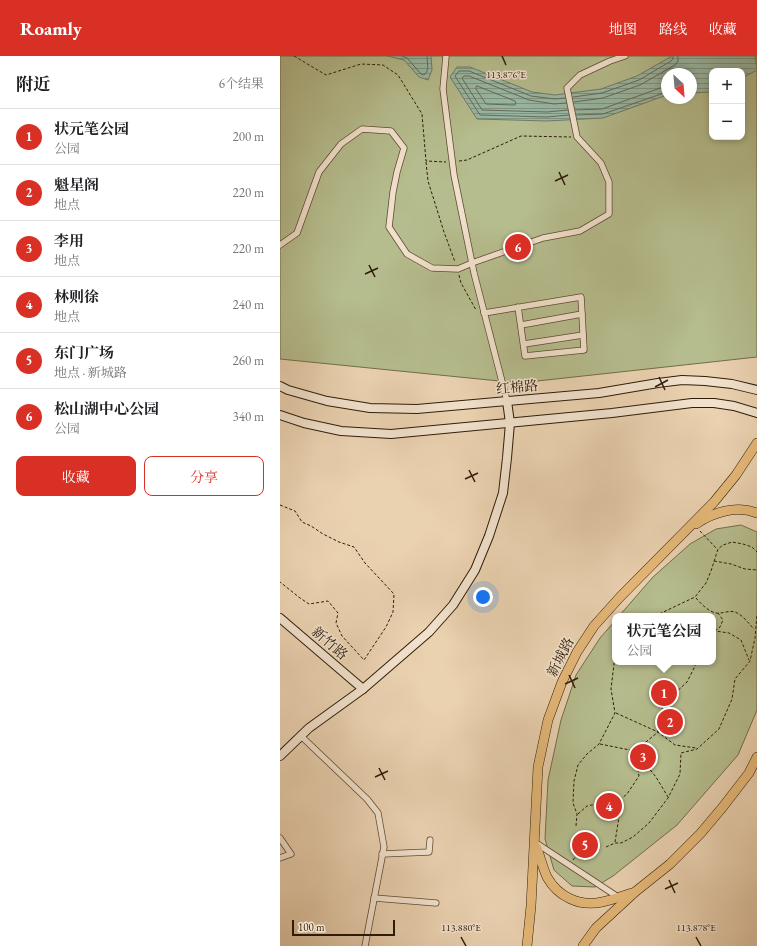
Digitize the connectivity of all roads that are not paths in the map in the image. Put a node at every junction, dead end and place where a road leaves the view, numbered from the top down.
1 (446, 56) edge
2 (625, 56) edge
3 (280, 245) edge
4 (472, 263) junction
5 (518, 307) junction
6 (482, 313) junction
7 (582, 314) junction
8 (521, 325) junction
9 (583, 335) junction
10 (524, 344) junction
11 (280, 386) edge
12 (757, 390) edge
13 (507, 401) junction
14 (757, 412) edge
15 (280, 414) edge
16 (510, 423) junction
17 (757, 443) edge
18 (757, 513) edge
19 (680, 537) junction
20 (280, 618) edge
21 (363, 689) junction
22 (301, 736) junction
23 (280, 756) edge
24 (757, 757) edge
25 (280, 838) edge
26 (430, 840) dead end
27 (535, 843) junction
28 (382, 854) junction
29 (280, 858) edge
30 (635, 892) junction
31 (618, 897) junction
32 (374, 898) junction
33 (436, 903) dead end
34 (365, 946) edge
35 (527, 946) edge
36 (583, 946) edge

1 - 4 street
2 - 4 street
3 - 4 street
4 - 6 street
5 - 6 street
5 - 7 street
5 - 8 street
6 - 13 street
7 - 8 street
7 - 9 street
8 - 10 street
9 - 10 street
9 - 10 street
11 - 13 main road, 红棉路
12 - 13 main road, 红棉路
13 - 16 main road
14 - 16 main road
15 - 16 main road
16 - 21 main road
17 - 19 main road, 新城路
18 - 19 main road
19 - 27 main road, 新城路
20 - 21 main road, 新竹路
21 - 22 main road
22 - 23 main road
22 - 28 street
24 - 30 main road
25 - 29 street
26 - 28 street
27 - 31 street
27 - 31 main road
27 - 35 main road, 新城路
28 - 32 street
30 - 31 main road
30 - 36 main road
32 - 33 street
32 - 34 street

